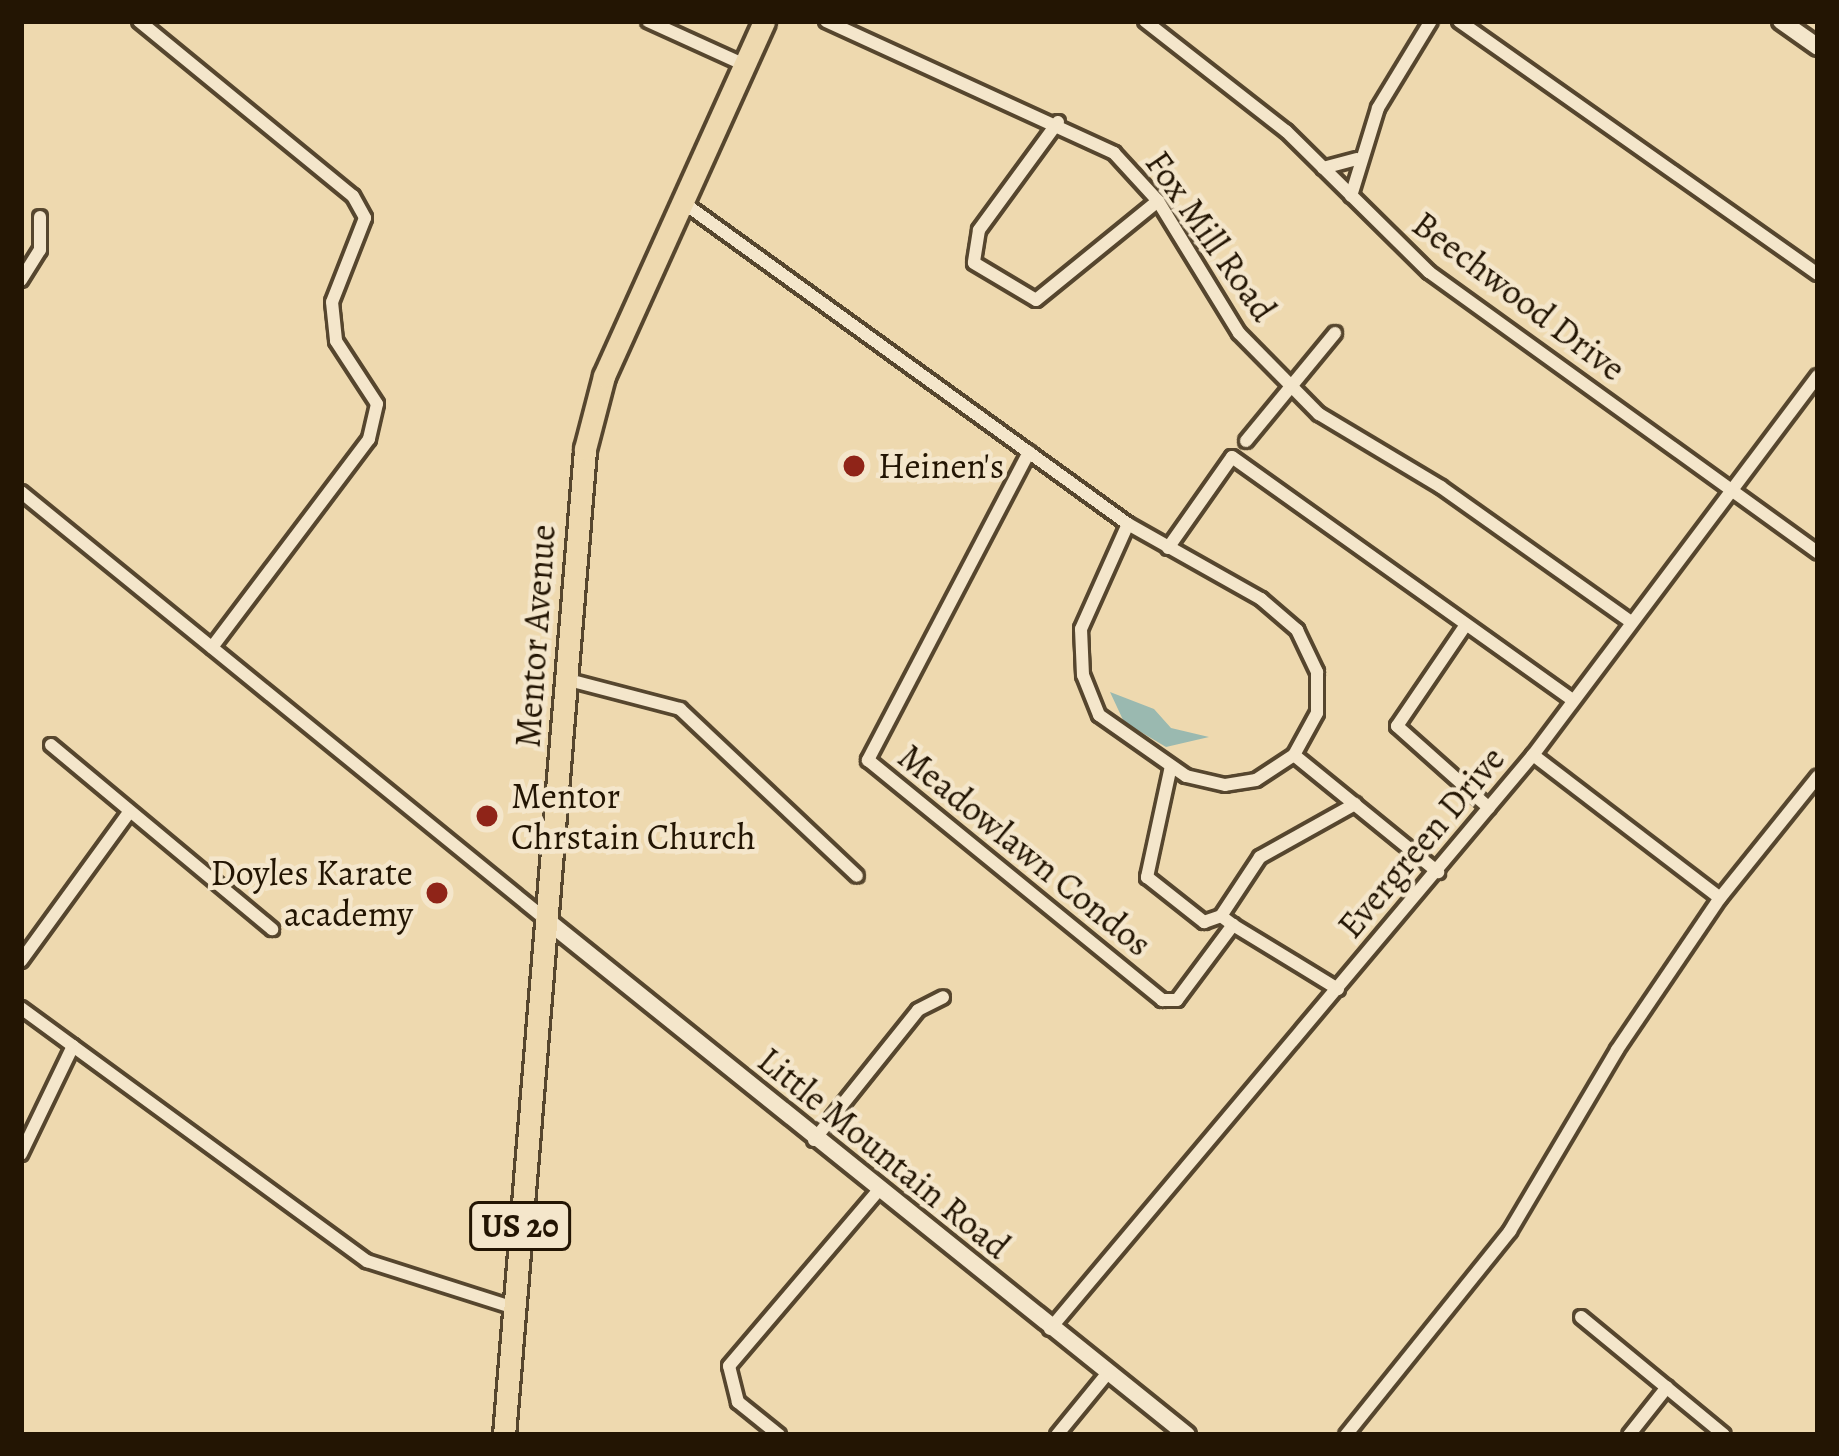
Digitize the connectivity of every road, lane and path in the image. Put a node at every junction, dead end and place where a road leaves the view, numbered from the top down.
1 (139, 21) edge
2 (647, 21) edge
3 (764, 21) edge
4 (826, 21) edge
5 (1144, 21) edge
6 (1431, 21) edge
7 (1460, 21) edge
8 (1781, 21) edge
9 (1818, 47) edge
10 (743, 64) junction
11 (1058, 122) junction
12 (1358, 159) junction
13 (1323, 168) junction
14 (1351, 196) junction
15 (1158, 201) junction
16 (682, 202) junction
17 (40, 217) dead end
18 (1818, 274) edge
19 (21, 280) edge
20 (1335, 333) dead end
21 (1818, 376) edge
22 (1291, 385) junction
23 (1246, 441) dead end
24 (1030, 452) junction
25 (1731, 491) junction
26 (21, 493) edge
27 (1128, 524) junction
28 (1168, 548) junction
29 (1818, 554) edge
30 (1631, 622) junction
31 (1465, 626) junction
32 (212, 647) junction
33 (566, 679) junction
34 (1573, 700) junction
35 (51, 745) dead end
36 (1533, 754) junction
37 (1294, 755) junction
38 (1171, 766) junction
39 (1818, 776) edge
40 (1355, 804) junction
41 (1490, 808) junction
42 (128, 815) junction
43 (1438, 872) junction
44 (857, 876) dead end
45 (1720, 898) junction
46 (1221, 916) junction
47 (544, 918) junction
48 (1233, 925) junction
49 (272, 929) dead end
50 (21, 961) edge
51 (1338, 989) junction
52 (943, 997) dead end
53 (21, 1008) edge
54 (73, 1046) junction
55 (814, 1140) junction
56 (21, 1154) edge
57 (877, 1192) junction
58 (514, 1308) junction
59 (1581, 1317) dead end
60 (1049, 1329) junction
61 (1107, 1374) junction
62 (1667, 1387) junction
63 (504, 1435) edge
64 (778, 1435) edge
65 (1058, 1435) edge
66 (1187, 1435) edge
67 (1346, 1435) edge
68 (1629, 1435) edge
69 (1724, 1435) edge

1 - 32 street
2 - 10 street
3 - 10 main road, Mentor Avenue / US 20
4 - 11 street, Fox Mill Road
5 - 13 street, Beechwood Drive
6 - 12 street
7 - 18 street
8 - 9 street
10 - 16 main road, Mentor Avenue / US 20
11 - 15 street, Fox Mill Road
11 - 15 street
12 - 13 street
12 - 14 street
13 - 14 street, Beechwood Drive
14 - 25 street, Beechwood Drive
15 - 22 street, Fox Mill Road
16 - 24 street
16 - 33 main road, Mentor Avenue / US 20
17 - 19 street
20 - 22 street
21 - 25 street, Evergreen Drive
22 - 23 street
22 - 30 street, Fox Mill Road
24 - 27 street
24 - 48 street, Meadowlawn Condos
25 - 29 street, Beechwood Drive
25 - 30 street, Evergreen Drive
26 - 32 street
27 - 28 street
27 - 38 street
28 - 31 street
28 - 37 street
30 - 34 street, Evergreen Drive
31 - 34 street
31 - 41 street
32 - 47 street
33 - 44 street
33 - 47 main road, Mentor Avenue / US 20
34 - 36 street, Evergreen Drive
35 - 42 street
36 - 41 street, Evergreen Drive
36 - 45 street
37 - 38 street
37 - 40 street
38 - 46 street
39 - 45 street
40 - 43 street
40 - 46 street
41 - 43 street, Evergreen Drive
42 - 49 street
42 - 50 street
43 - 51 street, Evergreen Drive
45 - 67 street
46 - 48 street
47 - 55 street, Little Mountain Road
47 - 58 main road, Mentor Avenue / US 20
48 - 51 street
51 - 60 street, Evergreen Drive
52 - 55 street
53 - 54 street
54 - 56 street
54 - 58 street
55 - 57 street, Little Mountain Road
57 - 60 street, Little Mountain Road
57 - 64 street
58 - 63 main road, Mentor Avenue / US 20
59 - 62 street
60 - 61 street, Little Mountain Road
61 - 65 street
61 - 66 street, Little Mountain Road
62 - 68 street
62 - 69 street

